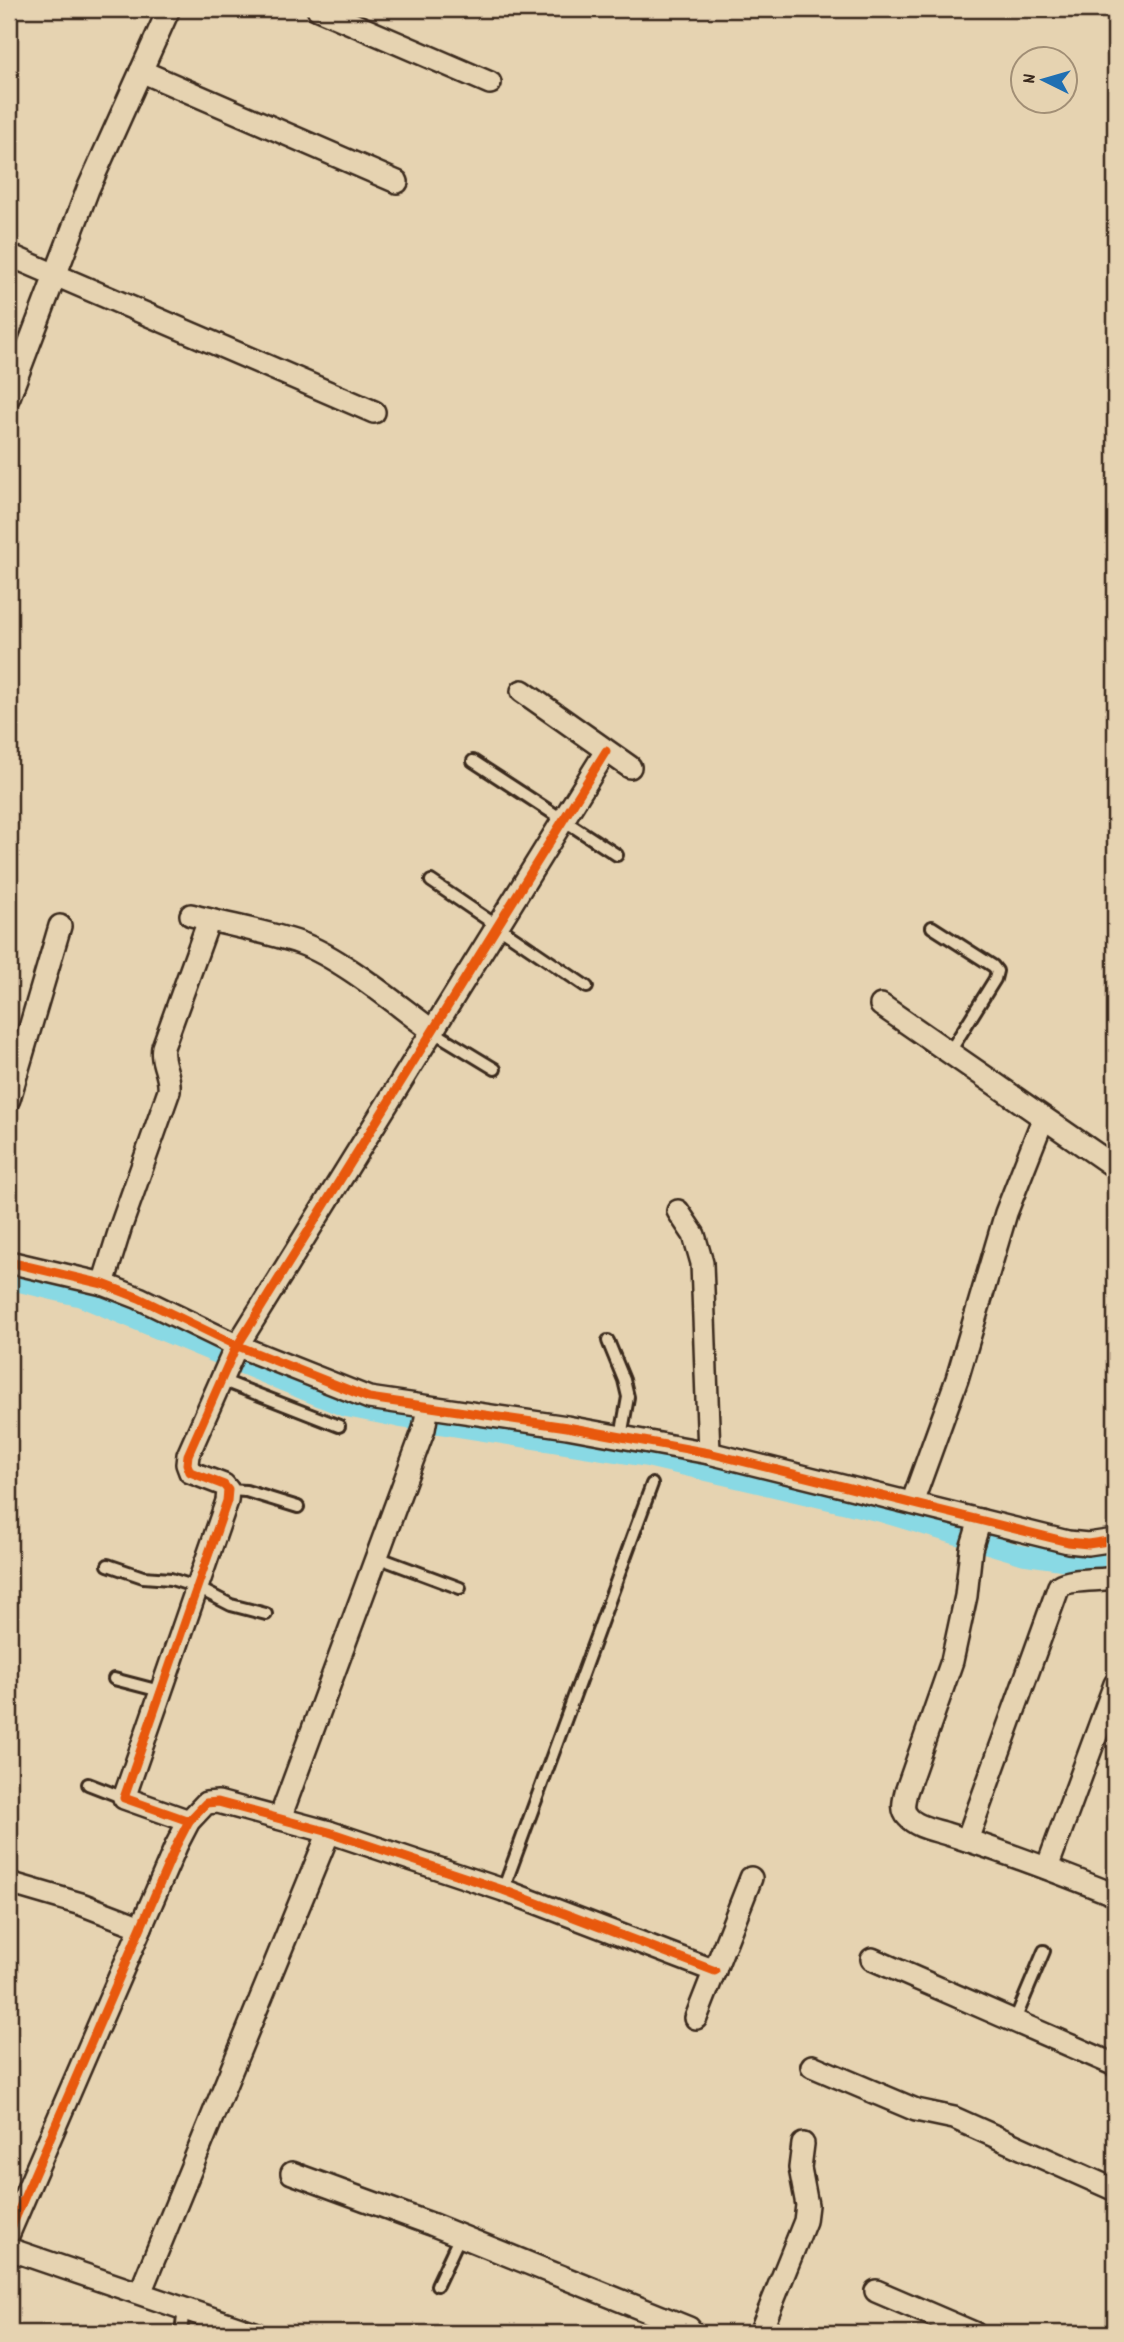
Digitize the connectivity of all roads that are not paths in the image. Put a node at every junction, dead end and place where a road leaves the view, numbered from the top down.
1 (169, 9) edge
2 (318, 9) edge
3 (141, 71) junction
4 (490, 83) dead end
5 (397, 182) dead end
6 (9, 255) edge
7 (55, 273) junction
8 (9, 397) edge
9 (374, 412) dead end
10 (523, 691) dead end
11 (606, 751) junction
12 (473, 761) dead end
13 (630, 768) dead end
14 (563, 821) junction
15 (617, 855) dead end
16 (431, 881) dead end
17 (60, 926) dead end
18 (498, 926) junction
19 (932, 928) dead end
20 (587, 987) dead end
21 (881, 1005) dead end
22 (433, 1032) junction
23 (949, 1053) junction
24 (495, 1069) dead end
25 (9, 1099) edge
26 (1043, 1119) junction
27 (1115, 1167) edge
28 (678, 1210) dead end
29 (9, 1262) edge
30 (103, 1284) junction
31 (608, 1341) dead end
32 (230, 1361) junction
33 (427, 1417) junction
34 (339, 1426) dead end
35 (621, 1437) junction
36 (709, 1453) junction
37 (652, 1484) dead end
38 (228, 1490) junction
39 (912, 1503) junction
40 (298, 1507) dead end
41 (979, 1524) junction
42 (1115, 1540) edge
43 (377, 1558) junction
44 (108, 1565) dead end
45 (1115, 1578) edge
46 (196, 1587) junction
47 (460, 1588) dead end
48 (266, 1614) dead end
49 (114, 1679) dead end
50 (1115, 1684) edge
51 (160, 1691) junction
52 (88, 1784) dead end
53 (124, 1798) junction
54 (281, 1818) junction
55 (189, 1821) junction
56 (329, 1832) junction
57 (967, 1840) junction
58 (1047, 1868) junction
59 (751, 1878) dead end
60 (9, 1883) edge
61 (503, 1890) junction
62 (1115, 1895) edge
63 (141, 1927) junction
64 (1044, 1951) dead end
65 (872, 1959) dead end
66 (715, 1971) junction
67 (696, 2018) dead end
68 (1015, 2020) junction
69 (1115, 2065) edge
70 (812, 2066) dead end
71 (803, 2144) dead end
72 (292, 2173) dead end
73 (1115, 2189) edge
74 (9, 2233) edge
75 (460, 2236) junction
76 (9, 2249) edge
77 (437, 2286) dead end
78 (876, 2291) dead end
79 (140, 2293) junction
80 (184, 2308) junction
81 (181, 2333) edge
82 (255, 2333) edge
83 (693, 2333) edge
84 (760, 2333) edge
85 (974, 2333) edge

1 - 3 street
2 - 4 street
3 - 5 street
3 - 7 street
6 - 7 street
7 - 8 street
7 - 9 street
10 - 11 street
11 - 13 street
11 - 14 street
12 - 14 lane
14 - 15 lane
14 - 18 street
16 - 18 lane
17 - 25 street
18 - 20 lane
18 - 22 street
19 - 23 lane
21 - 23 street
22 - 24 lane
22 - 30 street
22 - 32 street
23 - 26 street
26 - 27 street
26 - 39 street
28 - 36 street
29 - 30 street
30 - 32 street
31 - 35 lane
32 - 33 street
32 - 34 lane
32 - 38 street
33 - 35 street
33 - 43 street
35 - 36 street
36 - 39 street
37 - 61 lane
38 - 40 lane
38 - 46 street
39 - 41 street
41 - 42 street
41 - 57 street
43 - 47 lane
43 - 54 street
44 - 46 lane
45 - 57 street
46 - 48 lane
46 - 51 street
49 - 51 lane
50 - 58 street
51 - 53 street
52 - 53 lane
53 - 55 street
54 - 55 street
54 - 56 street
55 - 63 street
56 - 61 street
56 - 79 street
57 - 58 street
58 - 62 street
59 - 66 street
60 - 63 street
61 - 66 street
63 - 74 street
64 - 68 lane
65 - 68 street
66 - 67 street
68 - 69 street
70 - 73 street
71 - 84 street
72 - 75 street
75 - 77 lane
75 - 83 street
76 - 79 street
78 - 85 street
79 - 80 street
80 - 81 lane
80 - 82 street

